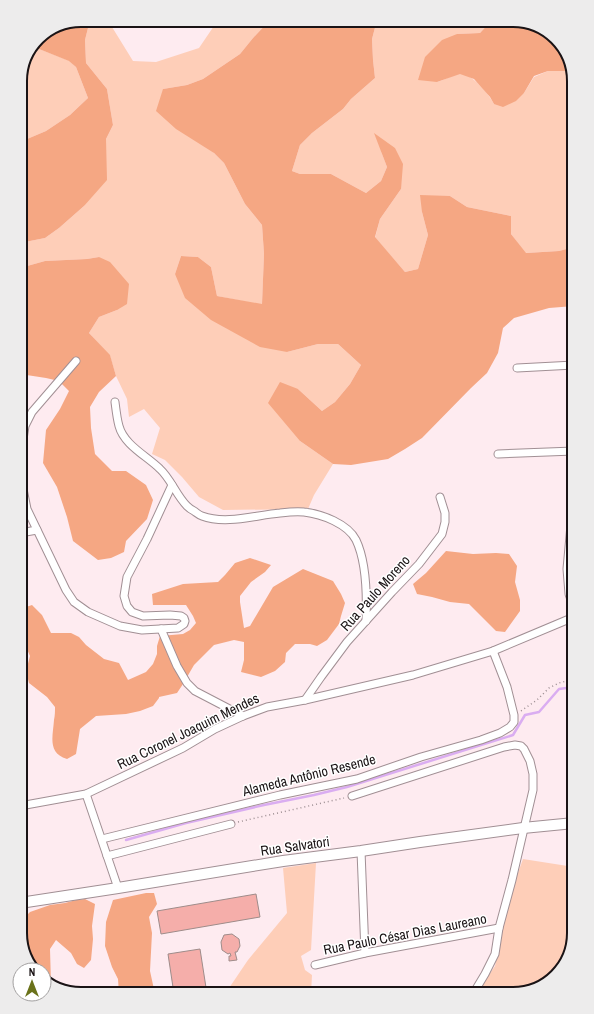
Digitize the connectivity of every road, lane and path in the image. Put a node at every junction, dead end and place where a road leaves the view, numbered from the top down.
1 (76, 361) dead end
2 (567, 365) edge
3 (518, 368) dead end
4 (115, 402) dead end
5 (27, 422) edge
6 (567, 451) edge
7 (498, 454) dead end
8 (172, 485) junction
9 (440, 498) dead end
10 (27, 509) edge
11 (37, 530) junction
12 (27, 532) edge
13 (567, 620) edge
14 (366, 621) junction
15 (161, 629) junction
16 (493, 651) junction
17 (567, 681) edge
18 (305, 700) junction
19 (514, 715) junction
20 (243, 716) junction
21 (86, 794) junction
22 (352, 796) joint
23 (27, 805) edge
24 (231, 824) joint
25 (567, 824) edge
26 (523, 828) junction
27 (102, 839) junction
28 (361, 851) junction
29 (107, 856) junction
30 (118, 888) junction
31 (27, 902) edge
32 (499, 928) junction
33 (365, 953) junction
34 (315, 964) dead end
35 (478, 987) edge

1 - 5 street
2 - 3 street
4 - 8 street
6 - 7 street
8 - 14 street
8 - 15 street
9 - 14 street, Rua Paulo Moreno
10 - 11 street
11 - 12 street
11 - 15 street
13 - 16 street, Rua Coronel Joaquim Mendes
14 - 18 street, Rua Paulo Moreno
15 - 20 street
16 - 18 street, Rua Coronel Joaquim Mendes
16 - 19 street
17 - 19 path
18 - 20 street, Rua Coronel Joaquim Mendes
19 - 27 street, Alameda Antônio Resende
20 - 21 street, Rua Coronel Joaquim Mendes
21 - 23 street, Rua Coronel Joaquim Mendes
21 - 27 street
22 - 24 path, Alameda Antônio Resende
22 - 26 street, Alameda Antônio Resende
24 - 29 street
25 - 26 street, Rua Salvatori
26 - 28 street, Rua Salvatori
26 - 32 street
27 - 29 street
28 - 30 street, Rua Salvatori
28 - 33 street
29 - 30 street
30 - 31 street, Rua Salvatori
32 - 33 street, Rua Paulo César Dias Laureano
32 - 35 street
33 - 34 street, Rua Paulo César Dias Laureano

